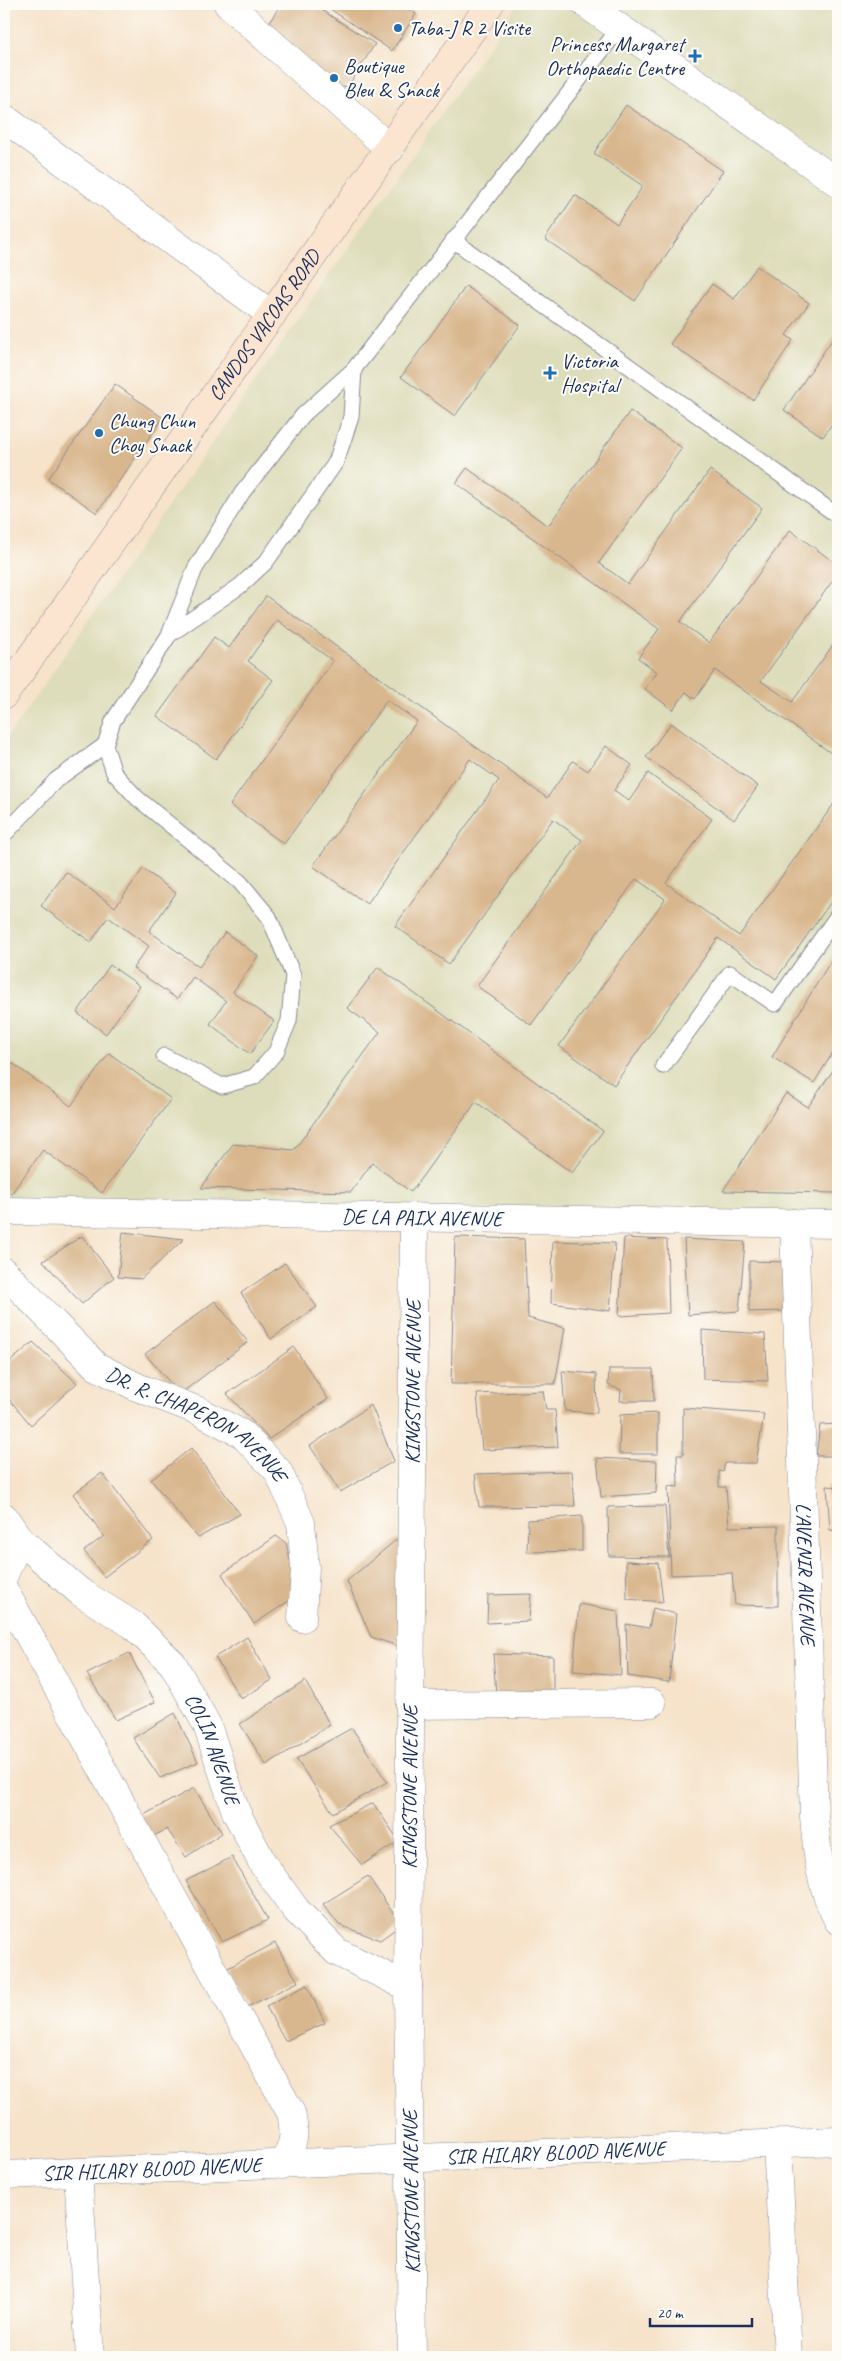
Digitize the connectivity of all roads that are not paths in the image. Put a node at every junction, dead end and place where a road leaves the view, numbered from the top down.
1 (228, 4) edge
2 (490, 4) edge
3 (586, 4) edge
4 (621, 26) junction
5 (4, 118) edge
6 (390, 149) junction
7 (838, 183) edge
8 (453, 240) junction
9 (272, 315) junction
10 (354, 369) junction
11 (838, 516) edge
12 (170, 635) junction
13 (4, 695) edge
14 (105, 745) junction
15 (4, 835) edge
16 (838, 915) edge
17 (164, 1056) dead end
18 (663, 1066) dead end
19 (4, 1211) edge
20 (414, 1216) junction
21 (794, 1223) junction
22 (838, 1224) edge
23 (4, 1272) edge
24 (11, 1528) edge
25 (4, 1575) edge
26 (4, 1590) edge
27 (302, 1618) dead end
28 (652, 1703) dead end
29 (410, 1705) junction
30 (838, 1920) edge
31 (408, 1987) junction
32 (838, 2141) edge
33 (777, 2144) junction
34 (410, 2160) junction
35 (282, 2165) junction
36 (78, 2173) junction
37 (4, 2175) edge
38 (90, 2357) edge
39 (412, 2357) edge
40 (788, 2357) edge

1 - 6 street
2 - 6 main road, CANDOS VACOAS ROAD
3 - 4 street
4 - 7 street
4 - 8 lane
5 - 9 street
6 - 9 main road, CANDOS VACOAS ROAD
8 - 10 lane
8 - 11 lane
9 - 13 main road, CANDOS VACOAS ROAD
10 - 12 lane
10 - 12 lane
12 - 14 lane
14 - 15 lane
14 - 17 lane
16 - 18 lane
19 - 20 street, DE LA PAIX AVENUE
20 - 21 street, DE LA PAIX AVENUE
20 - 29 street, KINGSTONE AVENUE
21 - 22 street, DE LA PAIX AVENUE
21 - 30 street, L'AVENIR AVENUE
23 - 27 street, DR. R. CHAPERON AVENUE
24 - 25 street
24 - 31 street, COLIN AVENUE
26 - 35 street
28 - 29 street
29 - 31 street, KINGSTONE AVENUE
31 - 34 street, KINGSTONE AVENUE
32 - 33 street, SIR HILARY BLOOD AVENUE
33 - 34 street, SIR HILARY BLOOD AVENUE
33 - 40 street
34 - 35 street, SIR HILARY BLOOD AVENUE
34 - 39 street, KINGSTONE AVENUE
35 - 36 street, SIR HILARY BLOOD AVENUE
36 - 37 street, SIR HILARY BLOOD AVENUE
36 - 38 street

